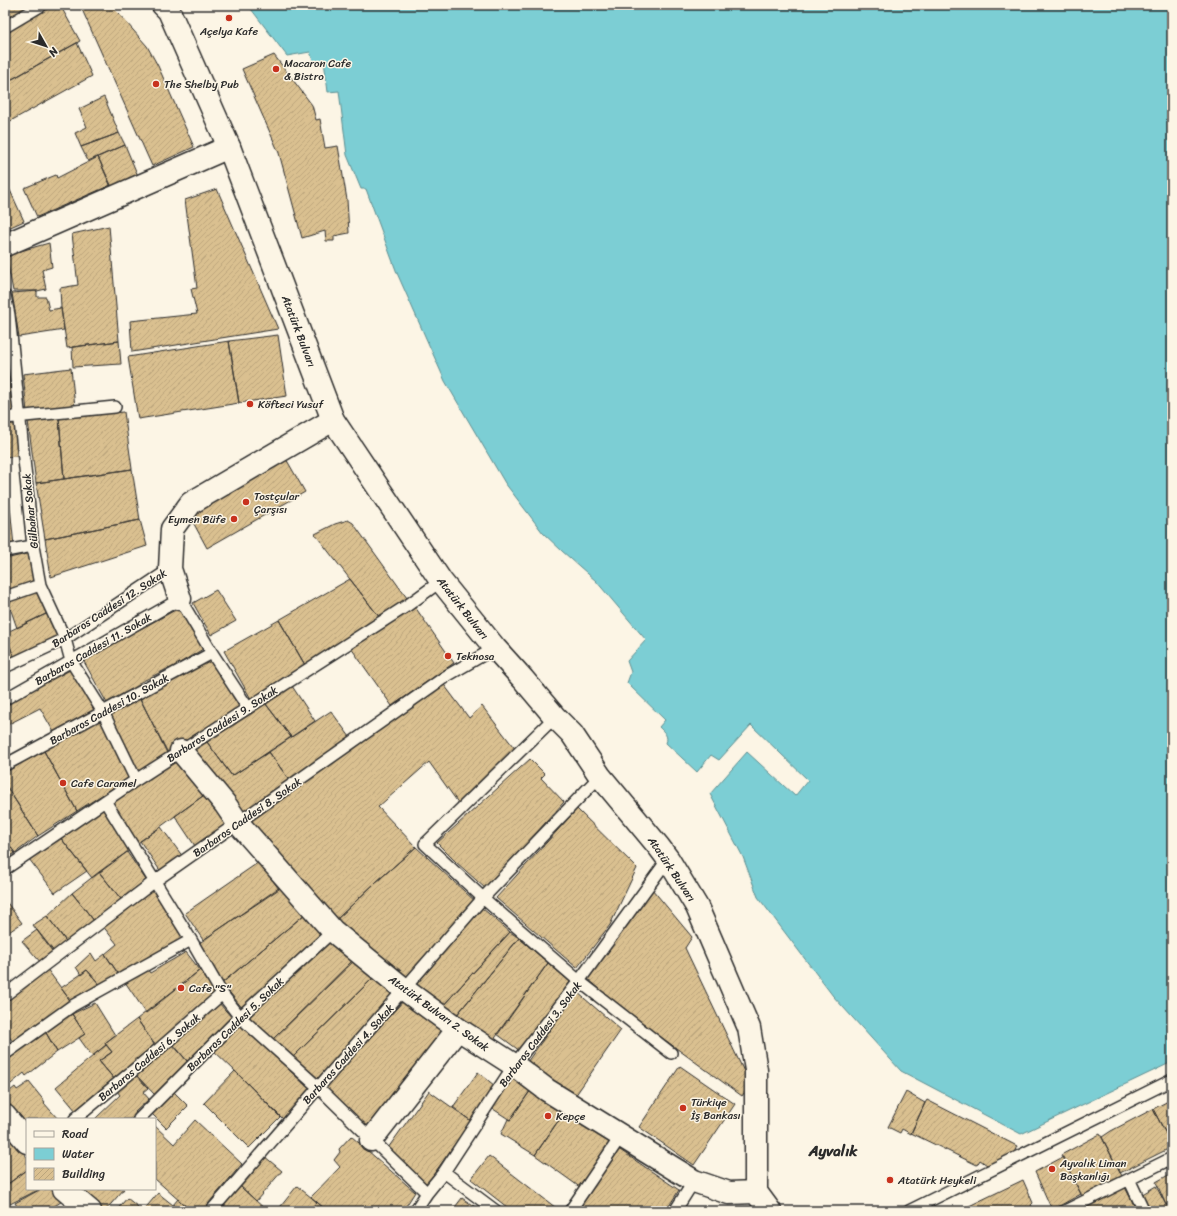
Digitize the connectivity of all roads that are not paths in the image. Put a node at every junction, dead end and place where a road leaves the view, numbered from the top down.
1 (42, 5) edge
2 (163, 5) edge
3 (5, 27) edge
4 (228, 147) junction
5 (5, 245) edge
6 (5, 296) edge
7 (115, 407) dead end
8 (20, 416) junction
9 (5, 418) edge
10 (333, 420) junction
11 (33, 546) junction
12 (5, 551) edge
13 (170, 569) junction
14 (441, 581) junction
15 (40, 585) junction
16 (5, 597) edge
17 (180, 599) junction
18 (65, 639) junction
19 (495, 648) junction
20 (212, 653) junction
21 (71, 661) junction
22 (5, 667) edge
23 (5, 699) edge
24 (248, 708) junction
25 (103, 712) junction
26 (555, 717) junction
27 (181, 751) junction
28 (5, 765) edge
29 (600, 776) junction
30 (136, 780) junction
31 (105, 801) junction
32 (238, 823) junction
33 (668, 859) junction
34 (5, 869) edge
35 (155, 882) junction
36 (483, 898) junction
37 (333, 931) junction
38 (191, 940) junction
39 (579, 981) junction
40 (405, 990) junction
41 (222, 994) junction
42 (5, 995) edge
43 (240, 1017) junction
44 (458, 1029) junction
45 (671, 1053) dead end
46 (5, 1054) edge
47 (514, 1065) junction
48 (1172, 1080) edge
49 (318, 1087) junction
50 (5, 1116) edge
51 (76, 1118) edge
52 (140, 1118) edge
53 (621, 1136) junction
54 (371, 1140) junction
55 (26, 1141) edge
56 (1172, 1158) edge
57 (444, 1172) junction
58 (1129, 1179) junction
59 (694, 1181) junction
60 (65, 1190) edge
61 (756, 1192) junction
62 (426, 1193) junction
63 (90, 1211) edge
64 (211, 1211) edge
65 (415, 1211) edge
66 (496, 1211) edge
67 (570, 1211) edge
68 (675, 1211) edge
69 (770, 1211) edge
70 (909, 1211) edge
71 (1065, 1211) edge
72 (1144, 1211) edge

1 - 3 lane
2 - 4 street, Atatürk Bulvarı
4 - 5 street
4 - 10 street, Atatürk Bulvarı
6 - 8 lane, Gülbahar Sokak
7 - 8 lane
8 - 9 lane
8 - 11 lane, Gülbahar Sokak
10 - 13 street
10 - 14 street, Atatürk Bulvarı
11 - 12 lane
11 - 15 lane, Gülbahar Sokak
13 - 17 street
13 - 18 lane, Barbaros Caddesi 12. Sokak
14 - 19 street, Atatürk Bulvarı
14 - 24 lane, Barbaros Caddesi 9. Sokak
15 - 16 lane
15 - 18 lane, Gülbahar Sokak
17 - 20 lane
17 - 21 lane, Barbaros Caddesi 11. Sokak
18 - 21 lane, Gülbahar Sokak
18 - 22 lane, Barbaros Caddesi 12. Sokak
19 - 26 street, Atatürk Bulvarı
19 - 32 lane, Barbaros Caddesi 8. Sokak
20 - 24 lane
20 - 25 lane, Barbaros Caddesi 10. Sokak
21 - 23 lane, Barbaros Caddesi 11. Sokak
21 - 25 lane, Gülbahar Sokak
24 - 27 lane, Barbaros Caddesi 9. Sokak
25 - 28 lane, Barbaros Caddesi 10. Sokak
25 - 30 lane, Gülbahar Sokak
26 - 29 street, Atatürk Bulvarı
26 - 36 lane
27 - 30 lane, Barbaros Caddesi 9. Sokak
27 - 32 street, Atatürk Bulvarı 2. Sokak
29 - 33 street, Atatürk Bulvarı
29 - 36 lane, Barbaros Caddesi 4. Sokak
30 - 31 lane, Barbaros Caddesi 9. Sokak
31 - 34 lane, Barbaros Caddesi 9. Sokak
31 - 35 lane
32 - 35 lane, Barbaros Caddesi 8. Sokak
32 - 37 street, Atatürk Bulvarı 2. Sokak
33 - 39 lane, Barbaros Caddesi 3. Sokak
33 - 61 street, Atatürk Bulvarı
35 - 38 lane
35 - 42 lane, Barbaros Caddesi 8. Sokak
36 - 39 lane
36 - 40 lane, Barbaros Caddesi 4. Sokak
37 - 40 street, Atatürk Bulvarı 2. Sokak
37 - 43 lane, Barbaros Caddesi 5. Sokak
38 - 41 lane
38 - 46 lane
39 - 45 lane
39 - 47 lane, Barbaros Caddesi 3. Sokak
40 - 44 street, Atatürk Bulvarı 2. Sokak
40 - 49 lane, Barbaros Caddesi 4. Sokak
41 - 43 lane
41 - 51 lane, Barbaros Caddesi 6. Sokak
43 - 49 lane
43 - 52 lane, Barbaros Caddesi 5. Sokak
44 - 47 street, Atatürk Bulvarı 2. Sokak
44 - 54 street
47 - 53 street, Atatürk Bulvarı 2. Sokak
47 - 57 lane, Barbaros Caddesi 3. Sokak
48 - 70 lane
49 - 54 lane
49 - 64 lane, Barbaros Caddesi 4. Sokak
50 - 55 street
53 - 59 street, Atatürk Bulvarı 2. Sokak
53 - 67 lane
54 - 62 lane
56 - 58 lane
57 - 62 lane, Barbaros Caddesi 3. Sokak
57 - 66 lane
58 - 71 lane
58 - 72 lane
59 - 61 street, Atatürk Bulvarı 2. Sokak
59 - 68 lane
60 - 63 street
61 - 69 street
62 - 65 lane, Barbaros Caddesi 3. Sokak

